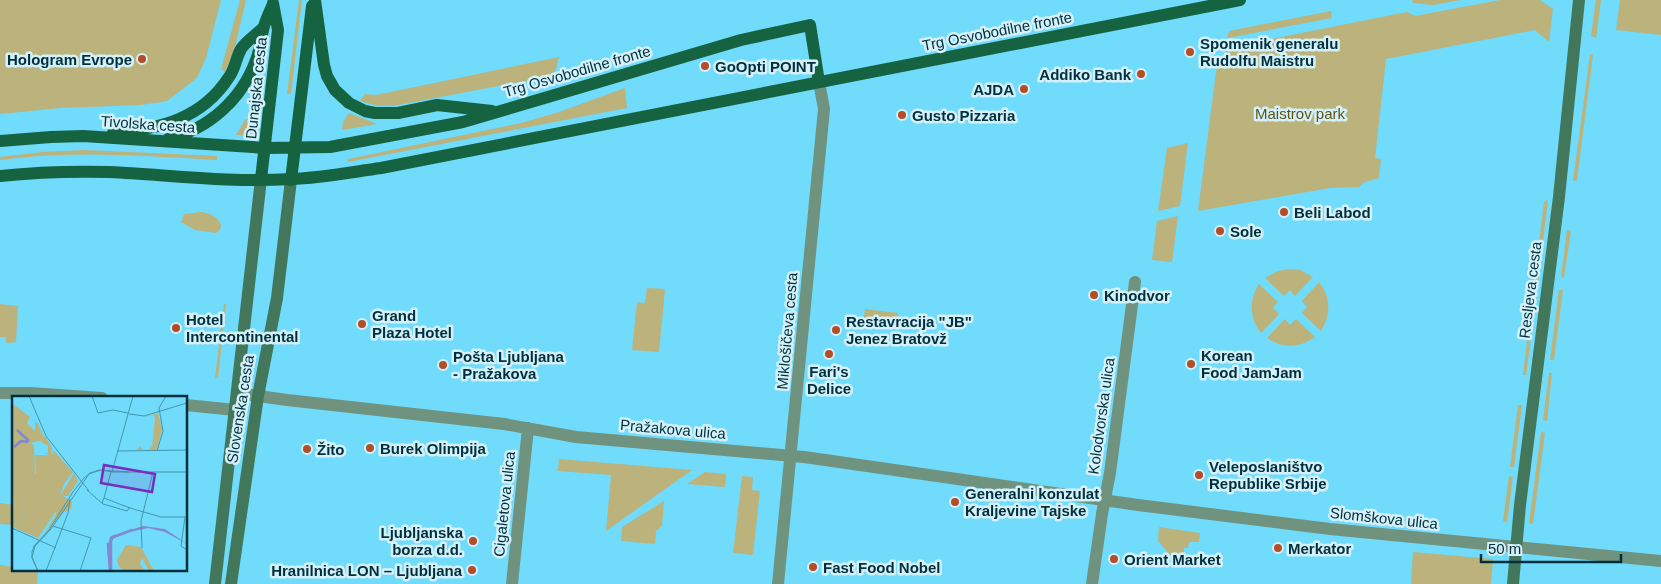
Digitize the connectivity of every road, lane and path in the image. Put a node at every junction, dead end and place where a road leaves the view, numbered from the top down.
1 (314, 0) edge
2 (1240, 0) edge
3 (1579, 0) edge
4 (273, 2) edge
5 (263, 28) junction
6 (819, 82) junction
7 (497, 112) junction
8 (83, 136) junction
9 (0, 141) edge
10 (158, 142) junction
11 (266, 148) junction
12 (294, 149) junction
13 (0, 176) edge
14 (261, 179) junction
15 (291, 180) junction
16 (1135, 282) dead end
17 (0, 393) edge
18 (238, 393) junction
19 (80, 396) edge
20 (258, 396) junction
21 (188, 405) edge
22 (235, 410) junction
23 (528, 428) junction
24 (791, 456) junction
25 (1105, 500) junction
26 (1515, 548) junction
27 (1661, 561) edge
28 (215, 584) edge
29 (231, 584) edge
30 (512, 584) edge
31 (778, 584) edge
32 (1092, 584) edge
33 (1513, 584) edge

1 - 7 main road
1 - 12 main road
2 - 6 main road, Trg Osvobodilne fronte
3 - 26 street, Resljeva cesta
4 - 5 main road
4 - 11 main road, Dunajska cesta
5 - 8 main road
5 - 10 main road
6 - 7 main road, Trg Osvobodilne fronte
6 - 15 main road, Trg Osvobodilne fronte
6 - 24 street, Miklošičeva cesta
7 - 12 main road, Trg Osvobodilne fronte
8 - 9 main road, Tivolska cesta
8 - 10 main road, Tivolska cesta
10 - 11 main road, Tivolska cesta
11 - 12 main road, Tivolska cesta
11 - 14 main road, Dunajska cesta
12 - 15 main road
13 - 14 main road
14 - 15 main road
14 - 18 street, Slovenska cesta
15 - 20 street, Slovenska cesta
16 - 25 street, Kolodvorska ulica
17 - 19 street
18 - 20 street, Pražakova ulica
18 - 22 street, Slovenska cesta
20 - 23 street, Pražakova ulica
20 - 29 street, Slovenska cesta
21 - 22 street
22 - 28 street, Slovenska cesta
23 - 24 street, Pražakova ulica
23 - 30 street, Cigaletova ulica
24 - 25 street, Pražakova ulica
24 - 31 street, Miklošičeva cesta
25 - 26 street, Slomškova ulica
25 - 32 street, Kolodvorska ulica
26 - 27 street, Slomškova ulica
26 - 33 street, Resljeva cesta

